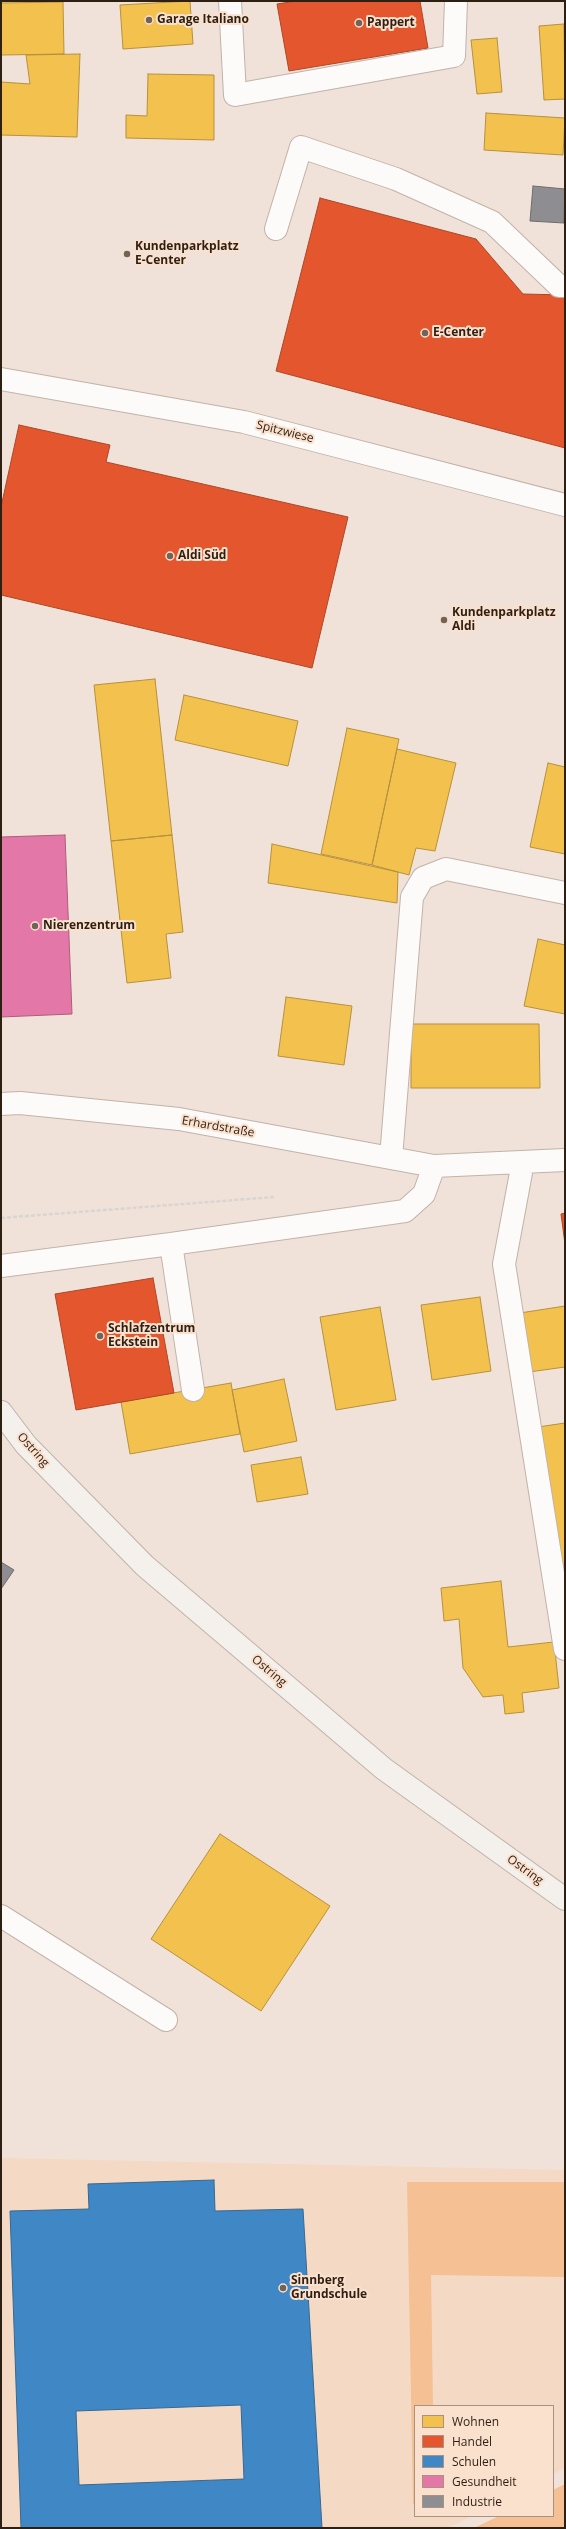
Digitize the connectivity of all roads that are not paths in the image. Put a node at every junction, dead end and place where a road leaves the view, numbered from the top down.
1 (230, 1) edge
2 (456, 1) edge
3 (276, 229) dead end
4 (565, 286) edge
5 (1, 379) edge
6 (565, 505) edge
7 (565, 893) edge
8 (1, 1104) edge
9 (391, 1158) junction
10 (565, 1160) edge
11 (523, 1162) junction
12 (434, 1166) junction
13 (171, 1244) junction
14 (1, 1266) edge
15 (193, 1390) dead end
16 (1, 1412) edge
17 (565, 1649) edge
18 (565, 1899) edge
19 (1, 1916) edge
20 (166, 2020) dead end

1 - 2 street
3 - 4 street
5 - 6 street, Spitzwiese
7 - 9 street
8 - 9 street, Erhardstraße
9 - 12 street, Erhardstraße
10 - 11 street, Erhardstraße
11 - 12 street, Erhardstraße
11 - 17 street
12 - 13 street
13 - 14 street
13 - 15 street
16 - 18 main road, Ostring
19 - 20 street

